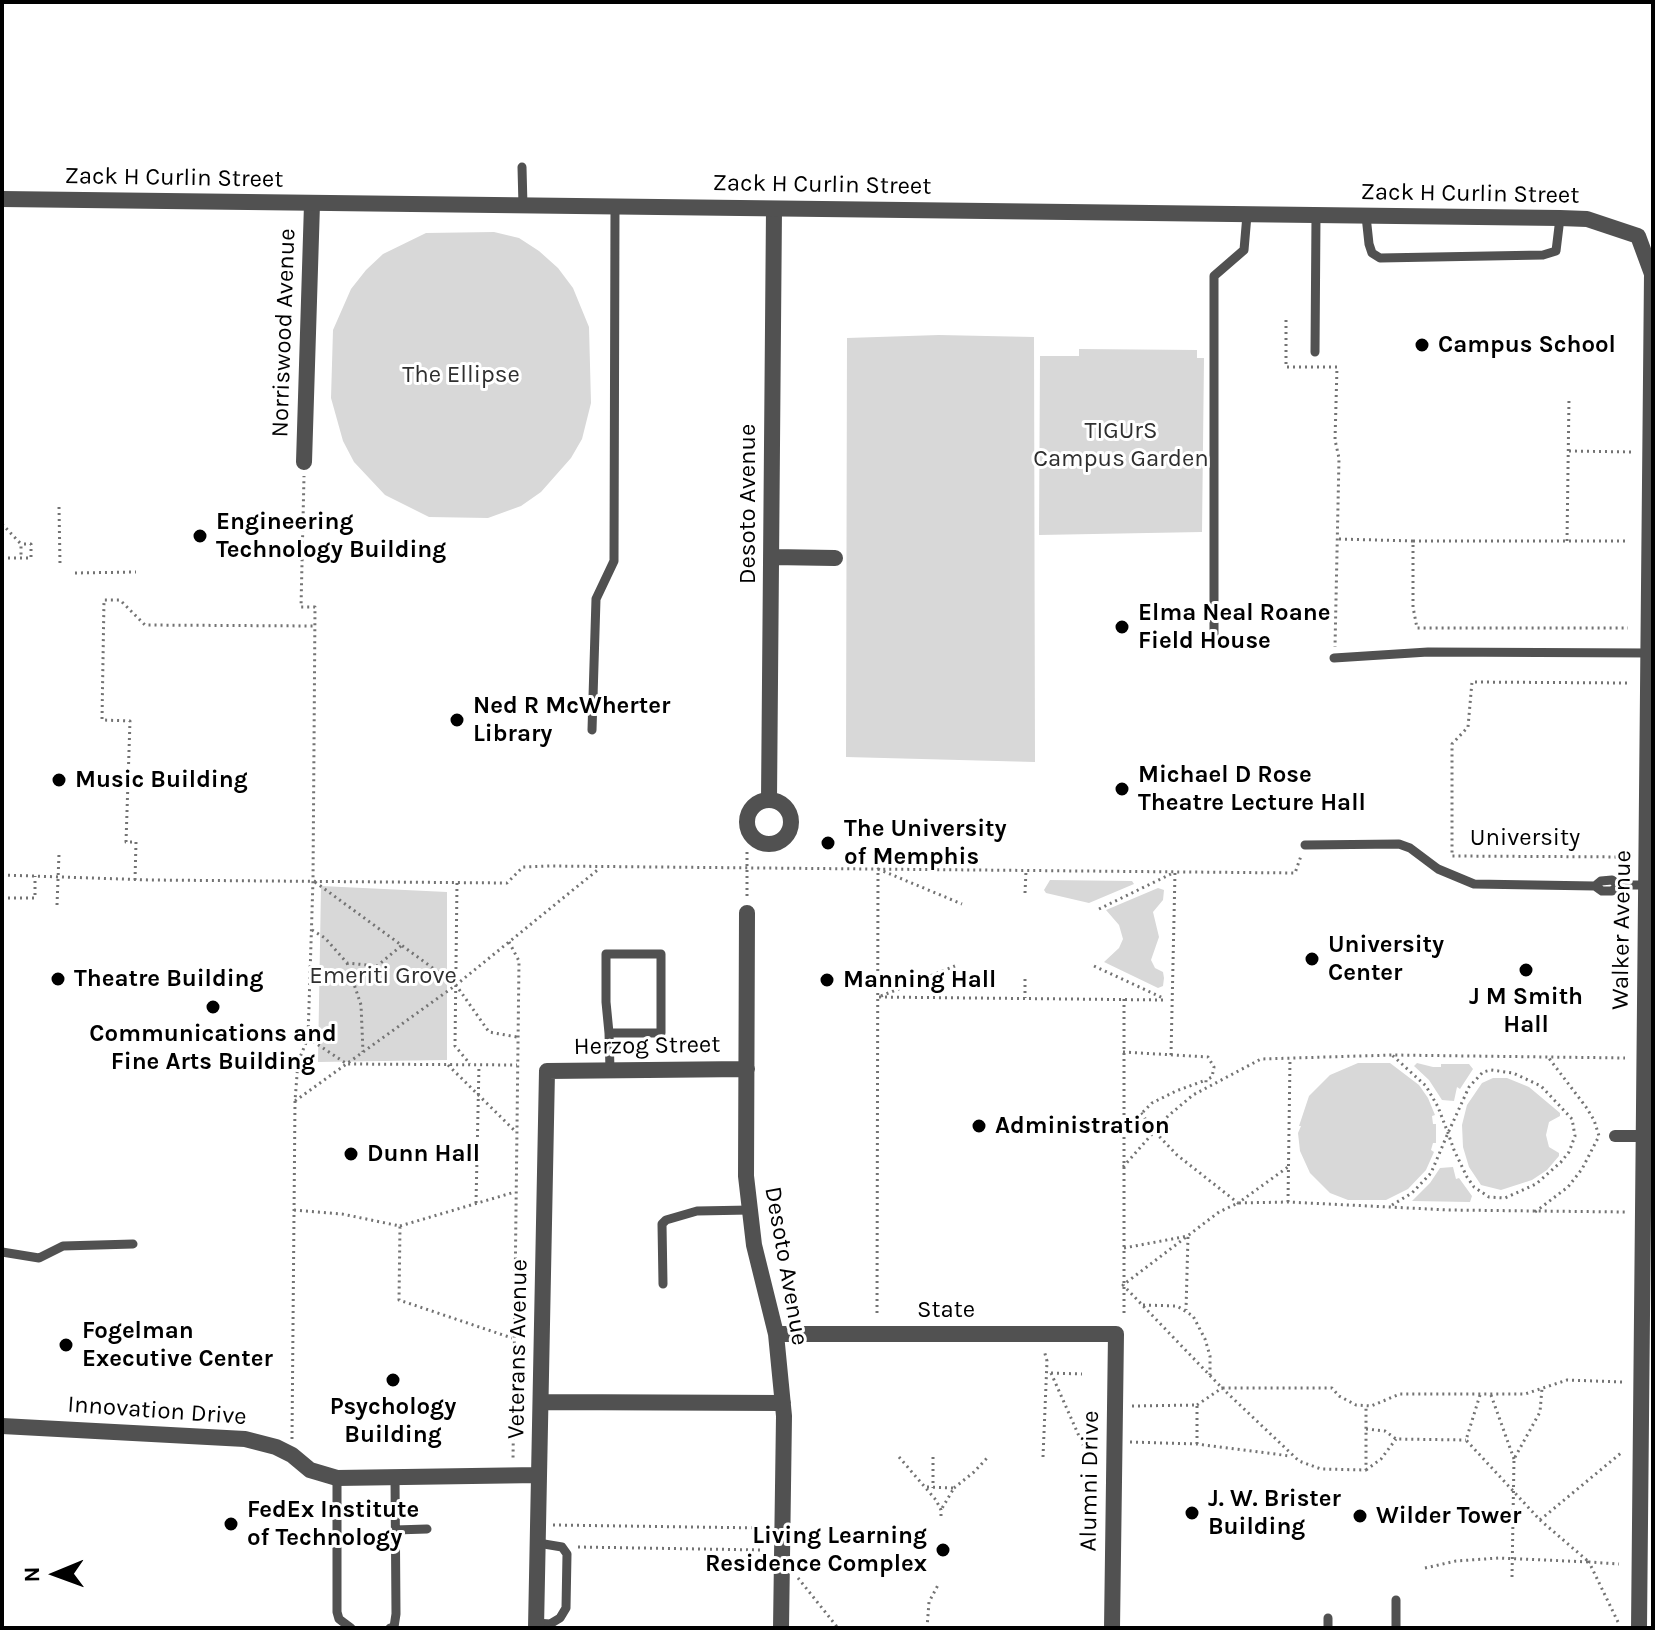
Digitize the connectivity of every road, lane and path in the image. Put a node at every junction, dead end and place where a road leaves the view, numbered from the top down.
1 (522, 167) dead end
2 (2, 199) edge
3 (312, 204) junction
4 (615, 205) junction
5 (523, 206) junction
6 (774, 209) junction
7 (1247, 215) junction
8 (1316, 216) junction
9 (1366, 216) junction
10 (1560, 218) junction
11 (1638, 236) joint
12 (1286, 320) dead end
13 (1315, 352) dead end
14 (1569, 398) dead end
15 (1568, 451) junction
16 (1631, 452) dead end
17 (304, 462) joint
18 (59, 507) dead end
19 (2, 524) edge
20 (1339, 539) junction
21 (1413, 541) junction
22 (1567, 541) junction
23 (1629, 541) dead end
24 (21, 544) junction
25 (772, 557) junction
26 (2, 558) edge
27 (21, 558) junction
28 (835, 558) dead end
29 (60, 564) dead end
30 (136, 572) dead end
31 (75, 573) dead end
32 (315, 626) junction
33 (1628, 628) dead end
34 (1214, 643) dead end
35 (1649, 653) junction
36 (1335, 658) joint
37 (1627, 683) dead end
38 (592, 730) dead end
39 (769, 799) dead end
40 (1305, 845) joint
41 (747, 852) dead end
42 (59, 854) dead end
43 (1647, 857) junction
44 (601, 866) junction
45 (747, 868) junction
46 (878, 869) junction
47 (1026, 871) junction
48 (1175, 872) junction
49 (2, 875) edge
50 (35, 876) junction
51 (135, 880) junction
52 (313, 880) junction
53 (457, 883) junction
54 (1646, 885) junction
55 (1025, 893) dead end
56 (2, 898) edge
57 (962, 904) dead end
58 (57, 905) dead end
59 (1099, 909) dead end
60 (747, 913) joint
61 (312, 930) junction
62 (509, 942) junction
63 (401, 946) junction
64 (347, 963) junction
65 (955, 966) dead end
66 (1094, 966) dead end
67 (1025, 979) dead end
68 (456, 985) junction
69 (1025, 998) junction
70 (1124, 999) junction
71 (609, 1033) junction
72 (517, 1037) junction
73 (308, 1038) junction
74 (363, 1052) junction
75 (1123, 1052) junction
76 (1171, 1055) junction
77 (1392, 1055) junction
78 (1548, 1057) junction
79 (1625, 1058) dead end
80 (1290, 1059) junction
81 (347, 1064) junction
82 (447, 1064) junction
83 (470, 1064) junction
84 (479, 1065) junction
85 (517, 1065) junction
86 (747, 1069) junction
87 (610, 1070) junction
88 (547, 1071) joint
89 (1206, 1080) junction
90 (1206, 1087) junction
91 (479, 1095) junction
92 (295, 1101) junction
93 (1141, 1113) junction
94 (1125, 1130) junction
95 (516, 1132) junction
96 (1155, 1132) junction
97 (1448, 1133) junction
98 (1615, 1136) dead end
99 (1653, 1136) edge
100 (1123, 1167) junction
101 (1288, 1167) junction
102 (515, 1192) junction
103 (1288, 1202) junction
104 (476, 1203) junction
105 (1238, 1203) junction
106 (1388, 1207) junction
107 (294, 1210) junction
108 (750, 1210) junction
109 (1535, 1212) junction
110 (1625, 1212) dead end
111 (400, 1226) junction
112 (1188, 1236) junction
113 (133, 1244) dead end
114 (1124, 1248) junction
115 (2, 1252) edge
116 (663, 1284) dead end
117 (1123, 1285) junction
118 (1143, 1305) junction
119 (1186, 1310) junction
120 (877, 1313) dead end
121 (1124, 1313) dead end
122 (776, 1334) junction
123 (1116, 1334) joint
124 (514, 1338) junction
125 (1041, 1344) dead end
126 (1049, 1373) junction
127 (1082, 1374) dead end
128 (1209, 1375) junction
129 (1622, 1382) dead end
130 (1542, 1387) junction
131 (1222, 1388) junction
132 (1480, 1394) junction
133 (1490, 1394) junction
134 (541, 1402) junction
135 (783, 1403) junction
136 (1197, 1405) junction
137 (1366, 1405) junction
138 (1123, 1406) dead end
139 (2, 1426) edge
140 (1366, 1429) junction
141 (1396, 1439) junction
142 (1466, 1440) junction
143 (1123, 1442) dead end
144 (1197, 1444) junction
145 (1083, 1445) dead end
146 (1621, 1453) dead end
147 (292, 1455) junction
148 (899, 1457) dead end
149 (933, 1457) dead end
150 (988, 1457) dead end
151 (1043, 1457) dead end
152 (1293, 1457) junction
153 (1514, 1459) junction
154 (1366, 1470) junction
155 (539, 1475) junction
156 (513, 1476) junction
157 (337, 1478) junction
158 (395, 1478) junction
159 (925, 1487) junction
160 (933, 1488) junction
161 (954, 1488) junction
162 (1513, 1492) junction
163 (941, 1510) junction
164 (941, 1520) dead end
165 (1540, 1520) junction
166 (549, 1525) dead end
167 (763, 1528) dead end
168 (427, 1529) dead end
169 (395, 1530) junction
170 (538, 1543) junction
171 (562, 1547) junction
172 (763, 1550) dead end
173 (1512, 1559) junction
174 (1589, 1562) junction
175 (1619, 1564) dead end
176 (1425, 1568) dead end
177 (794, 1572) dead end
178 (1512, 1577) dead end
179 (938, 1585) dead end
180 (1396, 1600) dead end
181 (1618, 1622) dead end
182 (536, 1626) edge
183 (351, 1628) edge
184 (390, 1628) edge
185 (781, 1628) edge
186 (838, 1628) edge
187 (927, 1628) edge
188 (1112, 1628) edge
189 (1396, 1628) edge
190 (1639, 1628) edge

1 - 5 lane
2 - 3 street, Zack H Curlin Street
3 - 5 street, Zack H Curlin Street
3 - 17 street, Norriswood Avenue
4 - 5 street, Zack H Curlin Street
4 - 6 street, Zack H Curlin Street
4 - 38 lane
6 - 7 street, Zack H Curlin Street
6 - 25 street, Desoto Avenue
7 - 8 street, Zack H Curlin Street
7 - 34 lane
8 - 9 street, Zack H Curlin Street
8 - 13 lane
9 - 10 street, Zack H Curlin Street
9 - 10 lane
10 - 11 street, Zack H Curlin Street
11 - 35 street, Walker Avenue
12 - 20 path
14 - 15 path
15 - 16 path
15 - 22 path
17 - 32 path
18 - 29 path
19 - 24 path
20 - 21 path
20 - 36 path
21 - 22 path
21 - 33 path
22 - 23 path
24 - 27 path
24 - 27 path
25 - 28 street
25 - 39 street, Desoto Avenue
26 - 27 path
30 - 31 path
32 - 51 path
32 - 52 path
35 - 36 lane
35 - 43 street, Walker Avenue
37 - 43 path, University
40 - 48 path
40 - 54 lane
41 - 45 path
42 - 58 path, bridge
43 - 54 street, Walker Avenue
44 - 45 path
44 - 53 path
44 - 62 path
45 - 46 path
45 - 60 path
46 - 47 path
46 - 57 path
46 - 120 path
47 - 48 path
47 - 55 path
48 - 59 path
48 - 76 path
49 - 50 path
50 - 51 path
50 - 56 path
51 - 52 path
52 - 53 path
52 - 61 path
52 - 63 path
53 - 68 path
54 - 190 street, Walker Avenue
60 - 86 street, Desoto Avenue
61 - 64 path
61 - 73 path
62 - 68 path
62 - 72 path
63 - 64 path
63 - 68 path
64 - 74 path
65 - 69 path
66 - 70 path
67 - 69 path
68 - 72 path
68 - 74 path
68 - 83 path
69 - 70 path
70 - 75 path
71 - 71 lane
71 - 87 lane
72 - 85 path
73 - 81 path
73 - 92 path
74 - 81 path
75 - 76 path
75 - 94 path
76 - 89 path
77 - 78 path
77 - 80 path
77 - 97 path
78 - 79 path
78 - 109 path
80 - 90 path
80 - 101 path
81 - 82 path
81 - 92 path
82 - 83 path
82 - 91 path
83 - 84 path
84 - 85 path
84 - 91 path
85 - 95 path
86 - 87 street, Herzog Street
86 - 108 street, Desoto Avenue
87 - 88 street, Herzog Street
88 - 134 street, Veterans Avenue
89 - 90 path
89 - 93 path
90 - 96 path
91 - 95 path
91 - 104 path
92 - 107 path
93 - 94 path
93 - 96 path
94 - 100 path
95 - 102 path
96 - 100 path
96 - 105 path
97 - 97 path
97 - 106 path
98 - 99 street, bridge
100 - 114 path
101 - 103 path
101 - 105 path
102 - 104 path
102 - 124 path
103 - 105 path
103 - 106 path
104 - 111 path
105 - 112 path
106 - 109 path
107 - 111 path
107 - 147 path
108 - 116 lane
108 - 122 street, Desoto Avenue
109 - 110 path
111 - 124 path
112 - 114 path
112 - 117 path
112 - 119 path
113 - 115 lane
114 - 117 path
117 - 118 path
117 - 121 path
118 - 119 path
118 - 128 path
119 - 128 path
122 - 123 street, State
122 - 135 street, Desoto Avenue
123 - 188 street, Alumni Drive
124 - 156 path
125 - 126 path
126 - 127 path
126 - 145 path
126 - 151 path
128 - 131 path
129 - 130 path
130 - 133 path
130 - 153 path
131 - 136 path
131 - 137 path
131 - 152 path
132 - 133 path
132 - 137 path
132 - 142 path
133 - 153 path
134 - 135 street
134 - 155 street, Veterans Avenue
135 - 185 street, Desoto Avenue
136 - 138 path
136 - 144 path
137 - 140 path
139 - 147 street, Innovation Drive
140 - 141 path
140 - 154 path
141 - 142 path
141 - 154 path
142 - 162 path
143 - 144 path
144 - 152 path
146 - 165 path
147 - 157 street, Innovation Drive
148 - 159 path
149 - 160 path
150 - 161 path
152 - 154 path
153 - 162 path
155 - 156 street, Innovation Drive
155 - 170 street, Veterans Avenue
156 - 158 street, Innovation Drive
157 - 158 street, Innovation Drive
157 - 183 lane
158 - 169 lane
159 - 160 path
159 - 163 path
160 - 161 path
161 - 163 path
162 - 165 path
162 - 173 path
163 - 164 path
165 - 174 path
166 - 167 path
168 - 169 lane
169 - 184 lane
170 - 171 lane
170 - 182 street, Veterans Avenue
171 - 172 path
171 - 182 lane
173 - 174 path
173 - 176 path
173 - 178 path
174 - 175 path
174 - 181 path
177 - 186 path
179 - 187 path
180 - 189 lane

